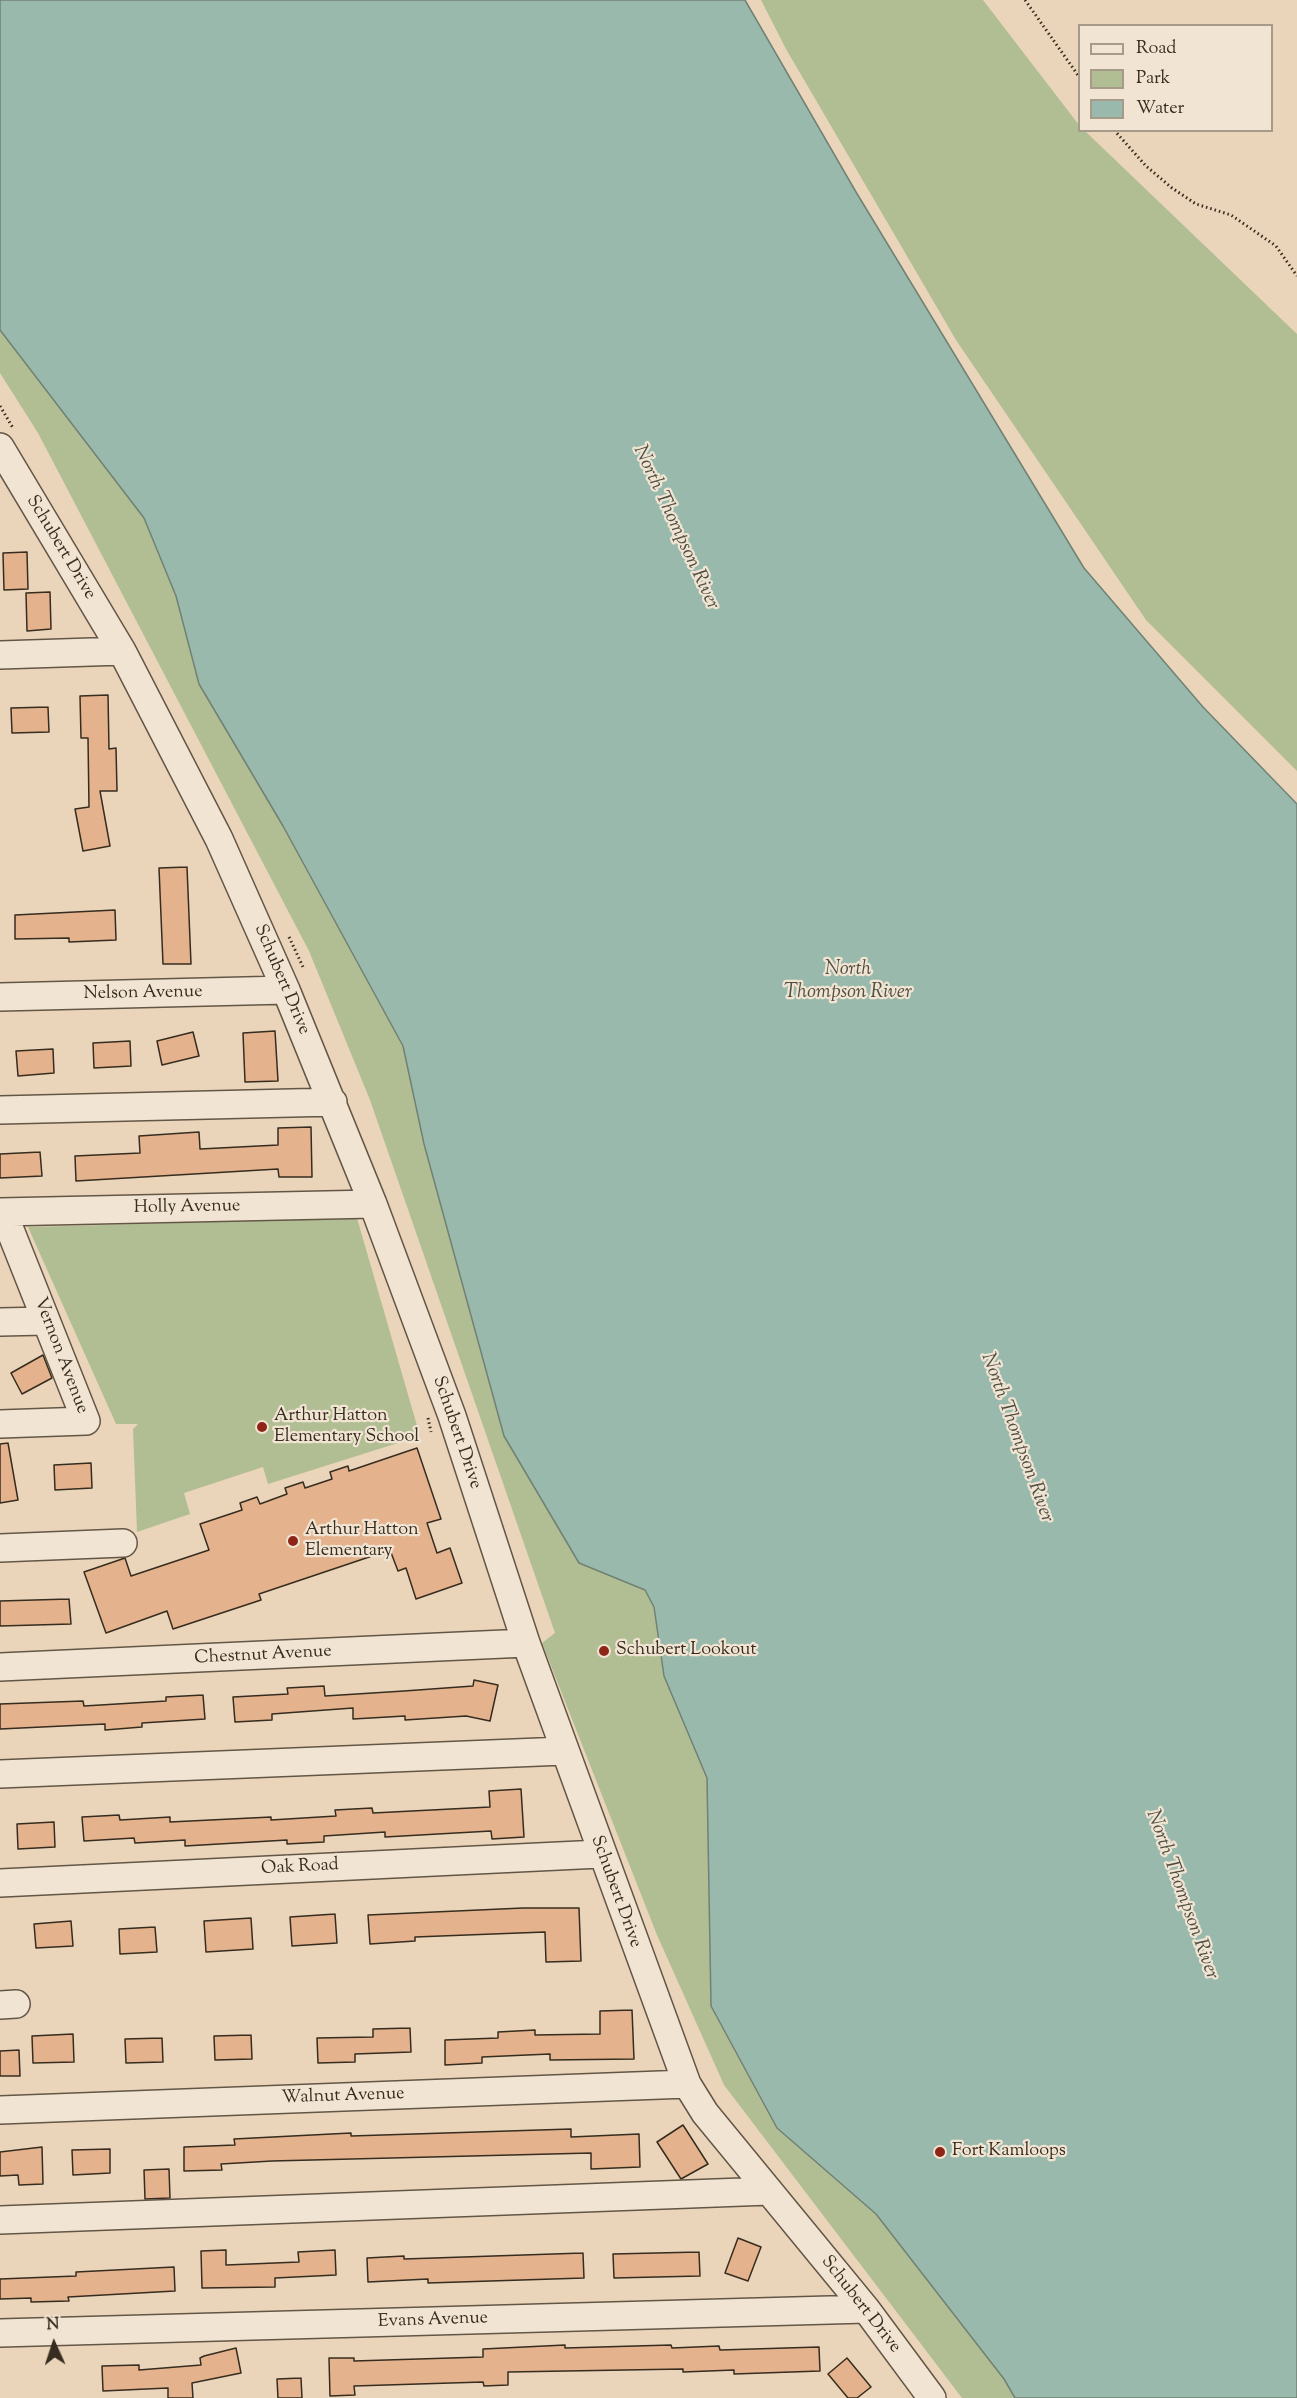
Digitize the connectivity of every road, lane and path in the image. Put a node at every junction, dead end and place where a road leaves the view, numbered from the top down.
1 (1025, 0) edge
2 (1078, 75) edge
3 (1116, 132) edge
4 (1297, 276) edge
5 (0, 447) edge
6 (122, 651) junction
7 (0, 655) edge
8 (286, 990) junction
9 (0, 997) edge
10 (333, 1102) junction
11 (0, 1110) edge
12 (373, 1204) junction
13 (1, 1212) edge
14 (46, 1321) junction
15 (0, 1322) edge
16 (0, 1424) edge
17 (123, 1543) dead end
18 (0, 1548) edge
19 (526, 1643) junction
20 (0, 1667) edge
21 (564, 1751) junction
22 (0, 1774) edge
23 (600, 1854) junction
24 (0, 1882) edge
25 (687, 2084) junction
26 (0, 2110) edge
27 (769, 2191) junction
28 (0, 2220) edge
29 (866, 2309) junction
30 (0, 2333) edge
31 (932, 2398) edge

1 - 2 path
3 - 4 path
5 - 6 street, Schubert Drive
6 - 7 street
6 - 8 street, Schubert Drive
8 - 9 street, Nelson Avenue
8 - 10 street, Schubert Drive
10 - 11 street
10 - 12 street, Schubert Drive
12 - 13 street, Holly Avenue
12 - 19 street, Schubert Drive
13 - 14 street, Vernon Avenue
14 - 15 street
14 - 16 street, Vernon Avenue
17 - 18 street
19 - 20 street, Chestnut Avenue
19 - 21 street, Schubert Drive
21 - 22 street
21 - 23 street, Schubert Drive
23 - 24 street, Oak Road
23 - 25 street, Schubert Drive
25 - 26 street, Walnut Avenue
25 - 27 street, Schubert Drive
27 - 28 street
27 - 29 street, Schubert Drive
29 - 30 street, Evans Avenue
29 - 31 street, Schubert Drive

